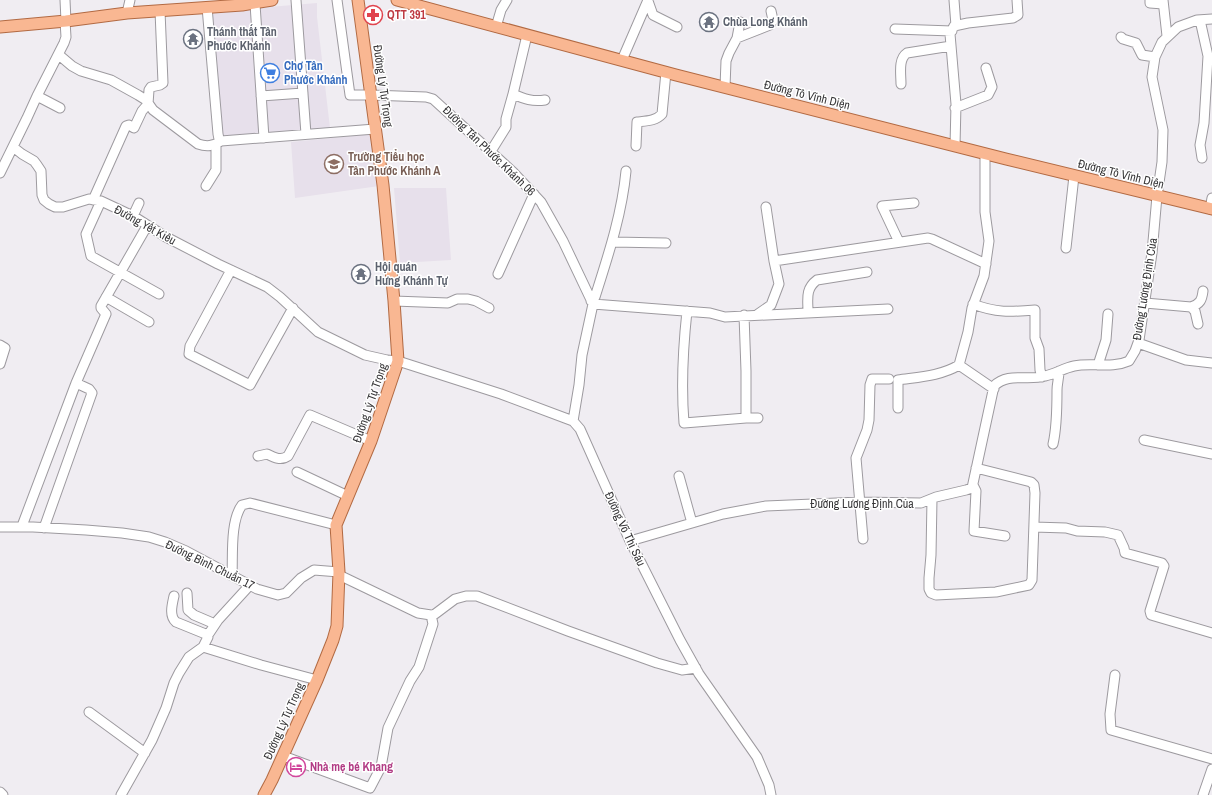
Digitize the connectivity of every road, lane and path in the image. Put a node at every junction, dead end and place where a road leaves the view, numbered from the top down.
1 (65, 0) edge
2 (130, 0) edge
3 (272, 0) edge
4 (296, 0) edge
5 (337, 0) edge
6 (358, 0) edge
7 (397, 0) edge
8 (507, 0) edge
9 (648, 0) edge
10 (954, 0) edge
11 (1017, 0) edge
12 (1150, 0) edge
13 (1163, 2) edge
14 (241, 3) edge
15 (187, 4) edge
16 (255, 4) junction
17 (207, 7) junction
18 (160, 11) junction
19 (771, 12) dead end
20 (127, 13) junction
21 (1212, 19) edge
22 (1200, 20) junction
23 (66, 21) junction
24 (740, 22) dead end
25 (0, 27) edge
26 (496, 27) junction
27 (678, 27) dead end
28 (954, 28) junction
29 (895, 29) dead end
30 (527, 35) junction
31 (1167, 36) junction
32 (1121, 37) dead end
33 (737, 38) junction
34 (951, 46) junction
35 (59, 55) junction
36 (1155, 57) junction
37 (622, 60) junction
38 (986, 68) dead end
39 (666, 72) junction
40 (901, 84) dead end
41 (725, 87) junction
42 (303, 93) junction
43 (513, 94) junction
44 (371, 95) junction
45 (36, 96) junction
46 (261, 96) junction
47 (545, 100) dead end
48 (148, 104) junction
49 (60, 108) dead end
50 (956, 108) junction
51 (375, 129) junction
52 (306, 134) junction
53 (264, 138) junction
54 (218, 143) junction
55 (636, 146) dead end
56 (955, 146) junction
57 (13, 147) junction
58 (491, 151) junction
59 (985, 154) junction
60 (1202, 158) dead end
61 (626, 171) dead end
62 (0, 172) edge
63 (1074, 176) junction
64 (206, 186) dead end
65 (534, 194) junction
66 (1157, 196) junction
67 (97, 201) junction
68 (139, 203) dead end
69 (914, 203) dead end
70 (1211, 205) edge
71 (766, 207) dead end
72 (133, 216) junction
73 (147, 226) junction
74 (613, 242) junction
75 (899, 242) junction
76 (666, 243) dead end
77 (1066, 248) dead end
78 (774, 261) junction
79 (986, 264) junction
80 (231, 270) junction
81 (120, 272) junction
82 (867, 272) dead end
83 (498, 274) dead end
84 (1203, 291) dead end
85 (159, 294) dead end
86 (106, 297) junction
87 (394, 301) junction
88 (592, 302) junction
89 (1145, 303) junction
90 (973, 304) junction
91 (1191, 307) junction
92 (293, 308) junction
93 (488, 308) dead end
94 (888, 309) dead end
95 (687, 311) junction
96 (808, 312) junction
97 (758, 314) junction
98 (1108, 314) dead end
99 (744, 315) junction
100 (149, 322) dead end
101 (1198, 324) dead end
102 (1138, 343) junction
103 (0, 345) edge
104 (398, 361) junction
105 (1212, 363) edge
106 (0, 364) edge
107 (959, 365) junction
108 (1098, 365) junction
109 (1059, 371) junction
110 (1042, 377) junction
111 (889, 379) dead end
112 (76, 383) junction
113 (994, 389) junction
114 (898, 408) dead end
115 (746, 418) junction
116 (758, 418) dead end
117 (573, 421) junction
118 (1144, 440) dead end
119 (371, 441) junction
120 (1053, 444) dead end
121 (1212, 454) edge
122 (258, 456) dead end
123 (976, 468) junction
124 (297, 472) dead end
125 (679, 476) dead end
126 (972, 485) junction
127 (348, 496) junction
128 (932, 499) junction
129 (860, 502) junction
130 (692, 523) junction
131 (336, 525) junction
132 (22, 526) junction
133 (1034, 526) junction
134 (0, 527) edge
135 (44, 528) junction
136 (1005, 536) dead end
137 (863, 539) dead end
138 (630, 541) junction
139 (339, 574) junction
140 (232, 576) junction
141 (250, 585) junction
142 (187, 593) dead end
143 (174, 596) dead end
144 (431, 615) junction
145 (215, 624) junction
146 (1212, 633) edge
147 (208, 635) junction
148 (203, 647) junction
149 (696, 668) junction
150 (1115, 675) dead end
151 (317, 680) junction
152 (89, 712) dead end
153 (145, 752) junction
154 (283, 756) junction
155 (1212, 759) edge
156 (1212, 769) edge
157 (0, 792) edge
158 (1205, 794) edge
159 (3, 795) edge
160 (121, 795) edge
161 (264, 795) edge
162 (771, 795) edge

1 - 23 street
2 - 20 street
3 - 16 main road
4 - 42 street
5 - 44 street, Đường Tân Phước Khánh 06
6 - 44 main road, Đường Lý Tự Trọng
7 - 26 main road, Đường Tô Vĩnh Diện
8 - 26 street
9 - 27 street
9 - 37 street
10 - 28 street
11 - 28 street
12 - 13 street
13 - 31 street
14 - 16 main road
14 - 17 main road
15 - 17 main road
15 - 18 main road
16 - 46 street
17 - 54 street
18 - 20 main road
18 - 48 street
19 - 33 street
20 - 23 main road
21 - 22 street
22 - 31 street
22 - 60 street
23 - 25 main road
23 - 35 street
24 - 33 street
26 - 30 main road, Đường Tô Vĩnh Diện
28 - 29 street
28 - 34 street
30 - 37 main road, Đường Tô Vĩnh Diện
30 - 43 street
31 - 36 street, Đường Lương Định Của
32 - 36 street
33 - 41 street
34 - 40 street
34 - 50 street
35 - 45 street
35 - 48 street
36 - 66 street, Đường Lương Định Của
37 - 39 main road, Đường Tô Vĩnh Diện
38 - 50 street
39 - 41 main road, Đường Tô Vĩnh Diện
39 - 55 street
41 - 56 main road, Đường Tô Vĩnh Diện
42 - 46 street
42 - 52 street
43 - 47 street
43 - 58 street
44 - 51 main road, Đường Lý Tự Trọng
44 - 58 street, Đường Tân Phước Khánh 06
45 - 49 street
45 - 57 street
46 - 53 street
48 - 54 street
48 - 67 street
50 - 56 street
51 - 52 street
51 - 87 main road, Đường Lý Tự Trọng
52 - 53 street
53 - 54 street
54 - 64 street
56 - 59 main road, Đường Tô Vĩnh Diện
57 - 62 street
57 - 67 street
58 - 65 street, Đường Tân Phước Khánh 06
59 - 63 main road, Đường Tô Vĩnh Diện
59 - 79 street
61 - 74 street
63 - 66 main road, Đường Tô Vĩnh Diện
63 - 77 street
65 - 83 street
65 - 88 street, Đường Tân Phước Khánh 06
66 - 70 main road, Đường Tô Vĩnh Diện
66 - 89 street, Đường Lương Định Của
67 - 72 street, Đường Yết Kiêu
67 - 81 street
68 - 72 street
69 - 75 street
71 - 78 street
72 - 73 street, Đường Yết Kiêu
73 - 80 street, Đường Yết Kiêu
73 - 81 street
74 - 76 street
74 - 88 street
75 - 78 street
75 - 79 street
78 - 97 street
79 - 90 street
80 - 92 street, Đường Yết Kiêu
80 - 92 street
81 - 85 street
81 - 86 street
82 - 96 street
84 - 91 street
86 - 100 street
86 - 112 street
87 - 93 street
87 - 104 main road, Đường Lý Tự Trọng
88 - 95 street
88 - 117 street
89 - 91 street
89 - 102 street, Đường Lương Định Của
90 - 107 street
90 - 110 street
91 - 101 street
92 - 104 street, Đường Yết Kiêu
94 - 96 street
95 - 99 street
95 - 115 street
96 - 97 street
97 - 99 street
98 - 108 street
99 - 115 street
102 - 105 street
102 - 108 street, Đường Lương Định Của
103 - 106 street
104 - 117 street
104 - 119 main road, Đường Lý Tự Trọng
107 - 113 street
107 - 114 street
108 - 109 street, Đường Lương Định Của
109 - 110 street, Đường Lương Định Của
109 - 120 street
110 - 113 street, Đường Lương Định Của
111 - 129 street
112 - 132 street
112 - 135 street
113 - 123 street
115 - 116 street
117 - 138 street, Đường Võ Thị Sáu
118 - 121 street
119 - 122 street
119 - 127 main road, Đường Lý Tự Trọng
123 - 126 street
123 - 133 street
124 - 127 street
125 - 130 street
126 - 128 street, Đường Lương Định Của
126 - 136 street
127 - 131 main road, Đường Lý Tự Trọng
128 - 129 street, Đường Lương Định Của
128 - 133 street
129 - 130 street, Đường Lương Định Của
129 - 137 street
130 - 138 street, Đường Lương Định Của
131 - 139 main road, Đường Lý Tự Trọng
131 - 140 street
132 - 134 street, Đường Bình Chuẩn 17
132 - 135 street, Đường Bình Chuẩn 17
133 - 146 street
135 - 140 street, Đường Bình Chuẩn 17
138 - 149 street, Đường Võ Thị Sáu
139 - 141 street, Đường Bình Chuẩn 17
139 - 144 street
139 - 151 main road, Đường Lý Tự Trọng
140 - 141 street, Đường Bình Chuẩn 17
141 - 145 street
142 - 145 street
143 - 147 street
144 - 149 street
144 - 154 street
145 - 147 street
147 - 148 street
148 - 151 street
148 - 153 street
149 - 162 street, Đường Võ Thị Sáu
150 - 155 street
151 - 154 main road, Đường Lý Tự Trọng
152 - 153 street
153 - 160 street
154 - 161 main road, Đường Lý Tự Trọng
156 - 158 street
157 - 159 street

